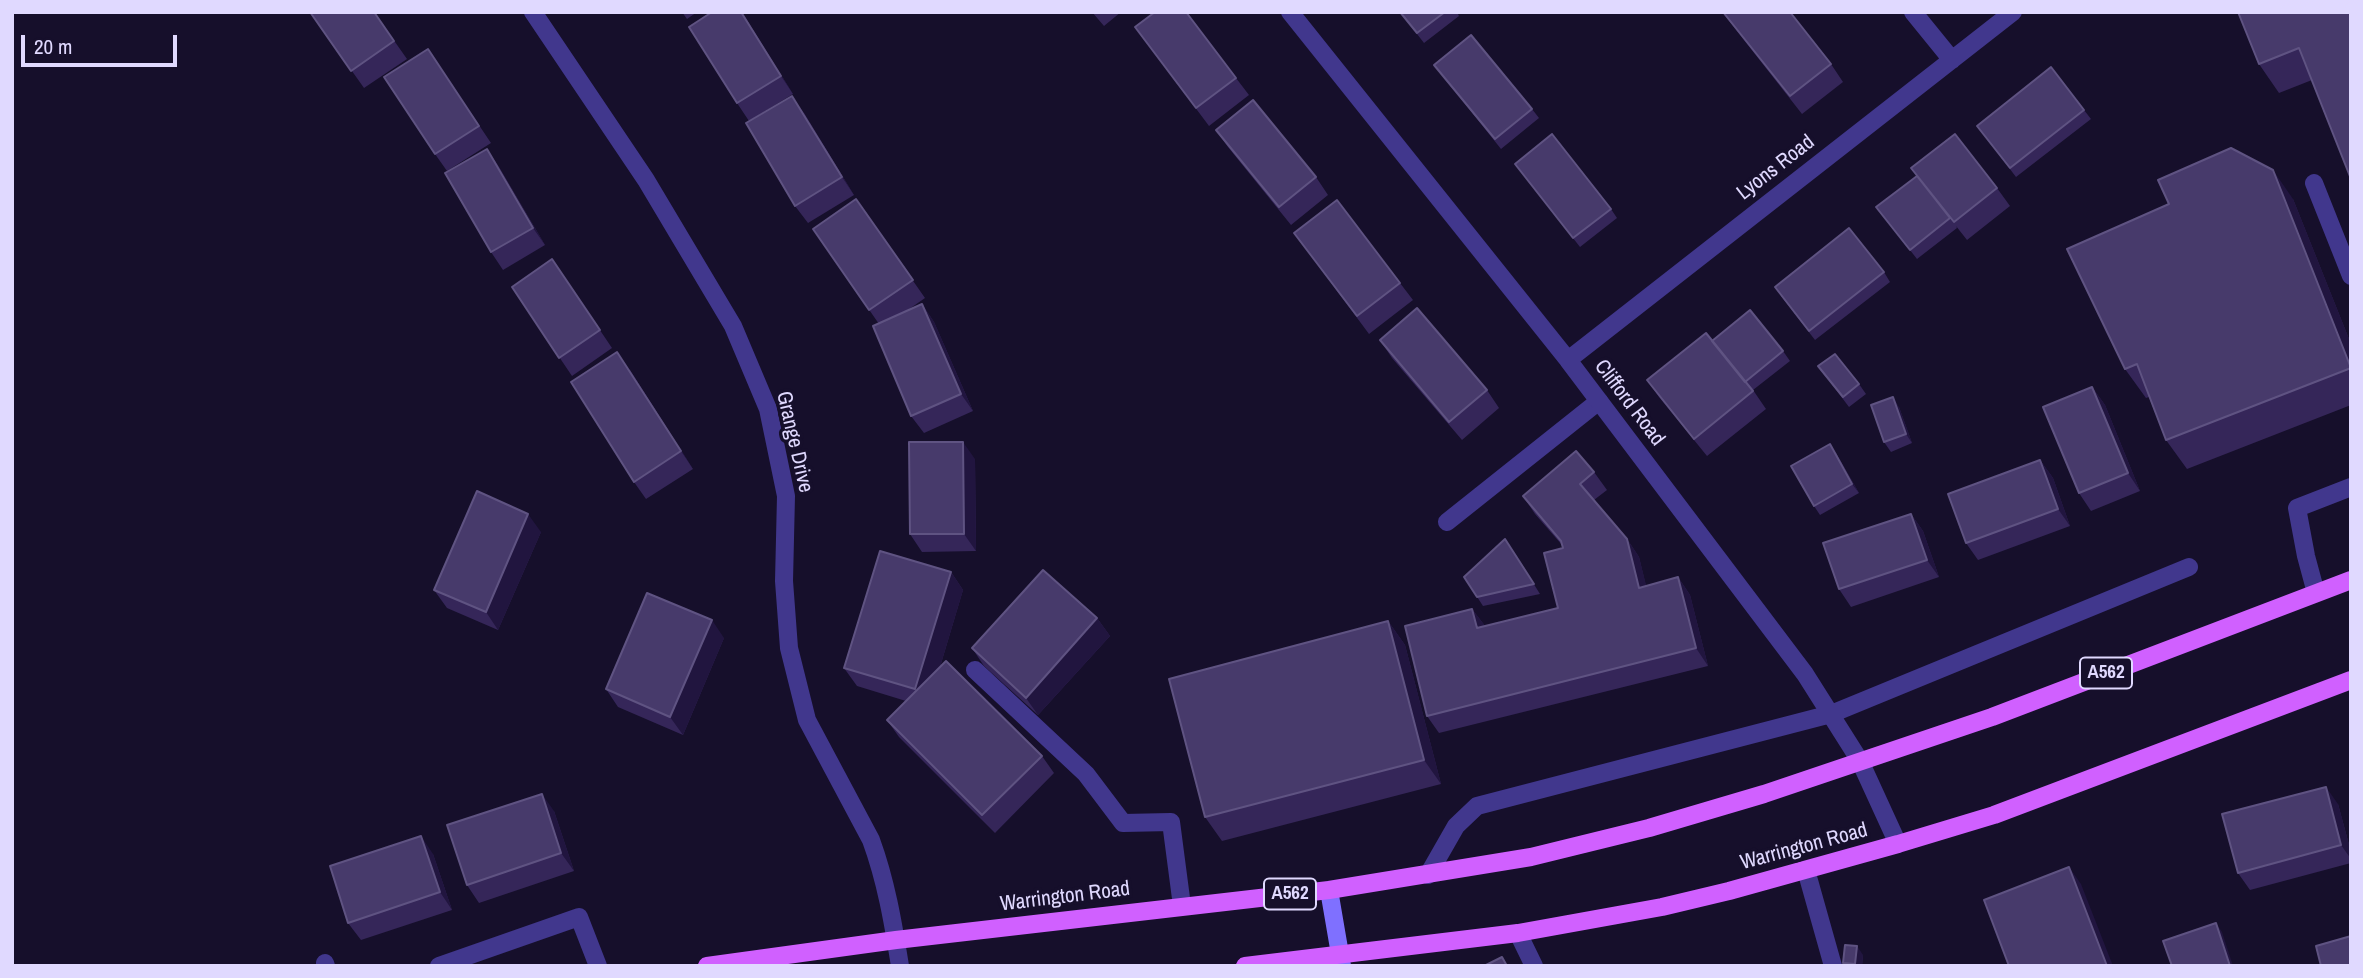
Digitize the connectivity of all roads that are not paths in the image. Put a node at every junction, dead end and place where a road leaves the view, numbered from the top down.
1 (533, 12) edge
2 (1290, 12) edge
3 (1913, 12) edge
4 (2013, 12) edge
5 (1952, 60) junction
6 (2314, 183) dead end
7 (2351, 276) edge
8 (1568, 360) junction
9 (1599, 401) junction
10 (2351, 487) edge
11 (1447, 522) dead end
12 (2189, 568) dead end
13 (2351, 580) edge
14 (2316, 593) junction
15 (975, 670) edge
16 (2351, 680) edge
17 (1831, 714) junction
18 (1860, 761) junction
19 (1898, 844) junction
20 (1806, 870) junction
21 (1428, 875) junction
22 (1329, 890) junction
23 (1182, 906) junction
24 (1518, 933) junction
25 (896, 940) junction
26 (1340, 960) edge
27 (439, 966) edge
28 (598, 966) edge
29 (707, 966) edge
30 (900, 966) edge
31 (1245, 966) edge
32 (1534, 966) edge
33 (1833, 966) edge

1 - 25 street, Grange Drive
2 - 8 street, Clifford Road
3 - 5 street
4 - 5 street, Lyons Road
5 - 8 street, Lyons Road
6 - 7 street
8 - 9 street, Clifford Road
9 - 11 street
9 - 17 street, Clifford Road
10 - 14 street
12 - 17 street
13 - 14 main road, Warrington Road / A562
14 - 18 main road, Warrington Road / A562
15 - 23 street
16 - 19 main road, Warrington Road
17 - 18 street, Clifford Road
17 - 21 street
18 - 19 street, Clifford Road
18 - 21 main road, Warrington Road / A562
19 - 20 main road, Warrington Road
20 - 24 main road, Warrington Road
20 - 33 street
21 - 22 main road, Warrington Road / A562
22 - 23 main road, Warrington Road / A562
22 - 26 street
23 - 25 main road, Warrington Road / A562
24 - 26 main road, Warrington Road
24 - 32 street
25 - 29 main road, Warrington Road / A562
25 - 30 street, Grange Drive
26 - 31 main road, Warrington Road
27 - 28 street

